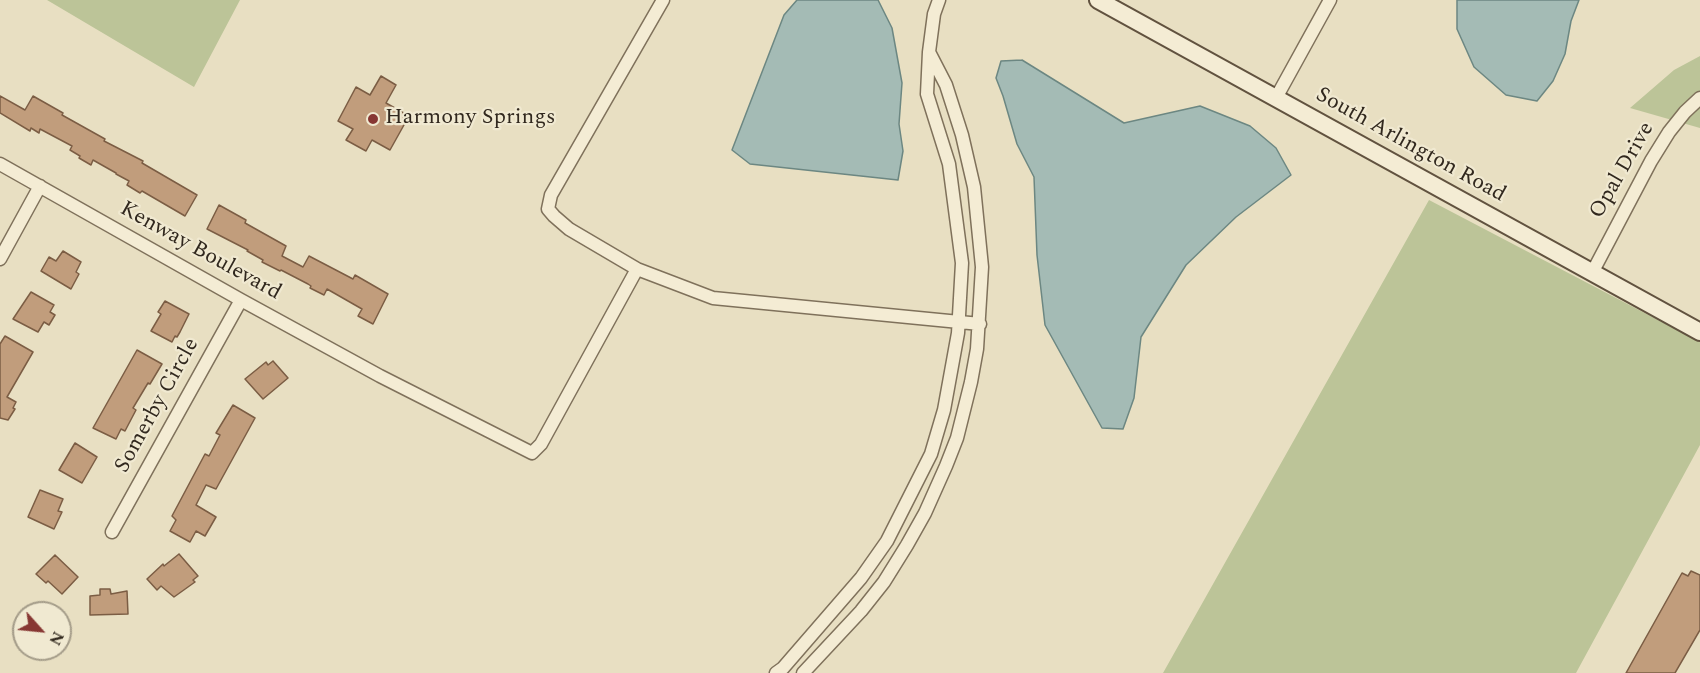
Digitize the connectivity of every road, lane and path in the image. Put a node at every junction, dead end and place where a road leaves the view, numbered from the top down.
1 (663, 0) edge
2 (939, 0) edge
3 (1098, 0) edge
4 (1330, 0) edge
5 (929, 52) junction
6 (1276, 98) junction
7 (1700, 98) edge
8 (0, 164) edge
9 (40, 186) junction
10 (0, 259) edge
11 (637, 269) junction
12 (1592, 273) junction
13 (241, 300) junction
14 (959, 323) junction
15 (980, 324) junction
16 (1700, 332) edge
17 (112, 532) dead end
18 (782, 671) edge
19 (803, 673) edge

1 - 11 street
2 - 5 street
3 - 6 main road, South Arlington Road
4 - 6 street
5 - 14 street
5 - 15 street
6 - 12 main road, South Arlington Road
7 - 12 street, Opal Drive
8 - 9 street, Kenway Boulevard
9 - 10 street
9 - 13 street, Kenway Boulevard
11 - 13 street, Kenway Boulevard
11 - 14 street
12 - 16 main road, South Arlington Road
13 - 17 street, Somerby Circle
14 - 15 street
14 - 18 street
15 - 19 street

